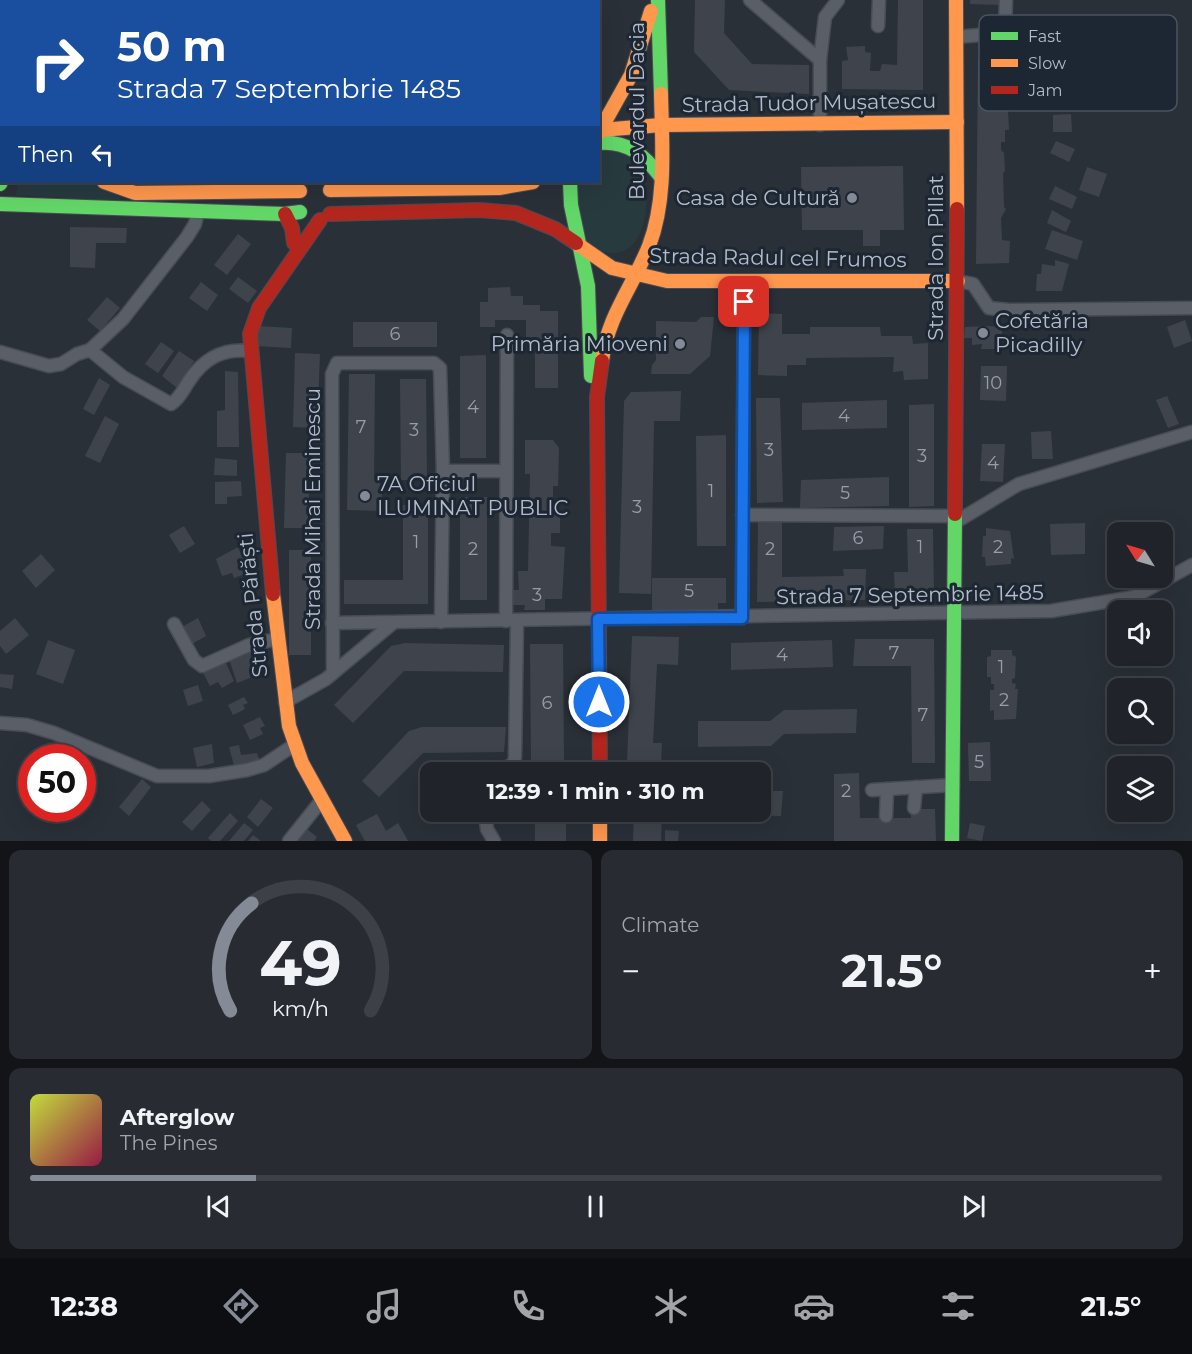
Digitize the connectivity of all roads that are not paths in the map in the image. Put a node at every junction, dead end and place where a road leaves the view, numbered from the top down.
1 (653, 0) edge
2 (658, 0) edge
3 (750, 0) edge
4 (838, 0) edge
5 (879, 0) edge
6 (956, 0) edge
7 (1006, 0) edge
8 (1005, 15) edge
9 (878, 26) dead end
10 (979, 35) edge
11 (956, 37) junction
12 (820, 60) junction
13 (957, 122) junction
14 (661, 125) junction
15 (820, 125) junction
16 (600, 134) edge
17 (600, 136) edge
18 (600, 136) edge
19 (661, 177) junction
20 (107, 183) edge
21 (527, 183) edge
22 (570, 183) edge
23 (320, 185) junction
24 (254, 186) edge
25 (300, 191) junction
26 (135, 193) junction
27 (0, 204) edge
28 (134, 210) junction
29 (198, 211) junction
30 (301, 213) junction
31 (285, 214) junction
32 (325, 217) junction
33 (649, 245) junction
34 (294, 249) junction
35 (586, 251) junction
36 (634, 275) junction
37 (667, 281) junction
38 (744, 282) junction
39 (958, 282) junction
40 (1192, 308) edge
41 (612, 318) junction
42 (507, 335) dead end
43 (90, 350) junction
44 (250, 351) junction
45 (0, 352) edge
46 (596, 425) junction
47 (1192, 432) edge
48 (443, 471) junction
49 (504, 471) junction
50 (742, 515) junction
51 (955, 520) junction
52 (1192, 565) edge
53 (953, 615) junction
54 (742, 618) junction
55 (598, 619) junction
56 (511, 621) junction
57 (441, 622) junction
58 (332, 623) junction
59 (393, 623) junction
60 (174, 624) dead end
61 (277, 639) junction
62 (333, 673) junction
63 (285, 702) junction
64 (0, 723) edge
65 (294, 745) junction
66 (515, 762) edge
67 (600, 762) edge
68 (953, 785) junction
69 (916, 787) junction
70 (886, 789) junction
71 (872, 790) dead end
72 (321, 801) junction
73 (914, 808) dead end
74 (886, 816) dead end
75 (486, 822) edge
76 (600, 822) edge
77 (289, 841) edge
78 (345, 841) edge
79 (494, 841) edge
80 (600, 841) edge
81 (952, 841) edge

1 - 16 main road, Bulevardul Dacia
2 - 14 main road, Bulevardul Dacia
3 - 12 street
4 - 12 street
5 - 9 street
6 - 11 main road, Strada Ion Pillat
7 - 8 street
10 - 11 street
11 - 13 main road, Strada Ion Pillat
12 - 15 street
13 - 15 main road, Strada Tudor Mușatescu
13 - 39 main road, Strada Ion Pillat
14 - 15 main road, Strada Tudor Mușatescu
14 - 17 main road, Strada Tudor Mușatescu
14 - 19 main road, Bulevardul Dacia
18 - 19 main road
19 - 33 main road, Bulevardul Dacia
20 - 26 main road
21 - 23 main road
22 - 35 main road, Bulevardul Dacia
23 - 25 main road
23 - 32 main road
24 - 25 main road
24 - 26 main road
25 - 30 main road
26 - 28 main road
27 - 28 main road
28 - 29 main road
29 - 31 main road
29 - 43 street
30 - 31 main road
30 - 32 main road
30 - 34 main road, Strada Părăști
31 - 34 main road
32 - 34 main road, Strada Părăști
32 - 35 main road, Strada Radul cel Frumos
33 - 35 main road
33 - 36 main road, Bulevardul Dacia
34 - 44 main road, Strada Părăști
35 - 36 main road, Strada Radul cel Frumos
35 - 46 main road, Bulevardul Dacia
36 - 37 main road, Strada Radul cel Frumos
36 - 41 main road, Bulevardul Dacia
37 - 38 main road, Strada Radul cel Frumos
37 - 41 main road
38 - 39 main road, Strada Radul cel Frumos
38 - 50 street
39 - 40 street
39 - 51 main road, Strada Ion Pillat
41 - 46 main road, Bulevardul Dacia
42 - 49 street
43 - 44 street
43 - 45 street
44 - 61 main road, Strada Părăști
46 - 55 main road, Bulevardul Dacia
47 - 51 street
48 - 49 street
48 - 57 street
48 - 58 street, Strada Mihai Eminescu
49 - 56 street
50 - 51 street
50 - 54 street
51 - 53 main road, Strada Ion Pillat
52 - 53 street, Strada 7 Septembrie 1485
53 - 54 street, Strada 7 Septembrie 1485
53 - 68 main road, Strada Ion Pillat
54 - 55 street, Strada 7 Septembrie 1485
55 - 56 street, Strada 7 Septembrie 1485
55 - 67 main road, Bulevardul Dacia
56 - 57 street, Strada 7 Septembrie 1485
56 - 66 street
57 - 59 street, Strada 7 Septembrie 1485
58 - 59 street, Strada 7 Septembrie 1485
58 - 62 street, Strada Mihai Eminescu
59 - 62 street
60 - 61 street
61 - 63 main road, Strada Părăști
62 - 63 street
63 - 65 main road, Strada Părăști
64 - 65 street
65 - 72 main road, Strada Părăști
68 - 69 street
68 - 81 main road, Strada Ion Pillat
69 - 70 street
69 - 73 street
70 - 71 street
70 - 74 street
72 - 77 street
72 - 78 main road, Strada Părăști
75 - 79 street
76 - 80 main road

